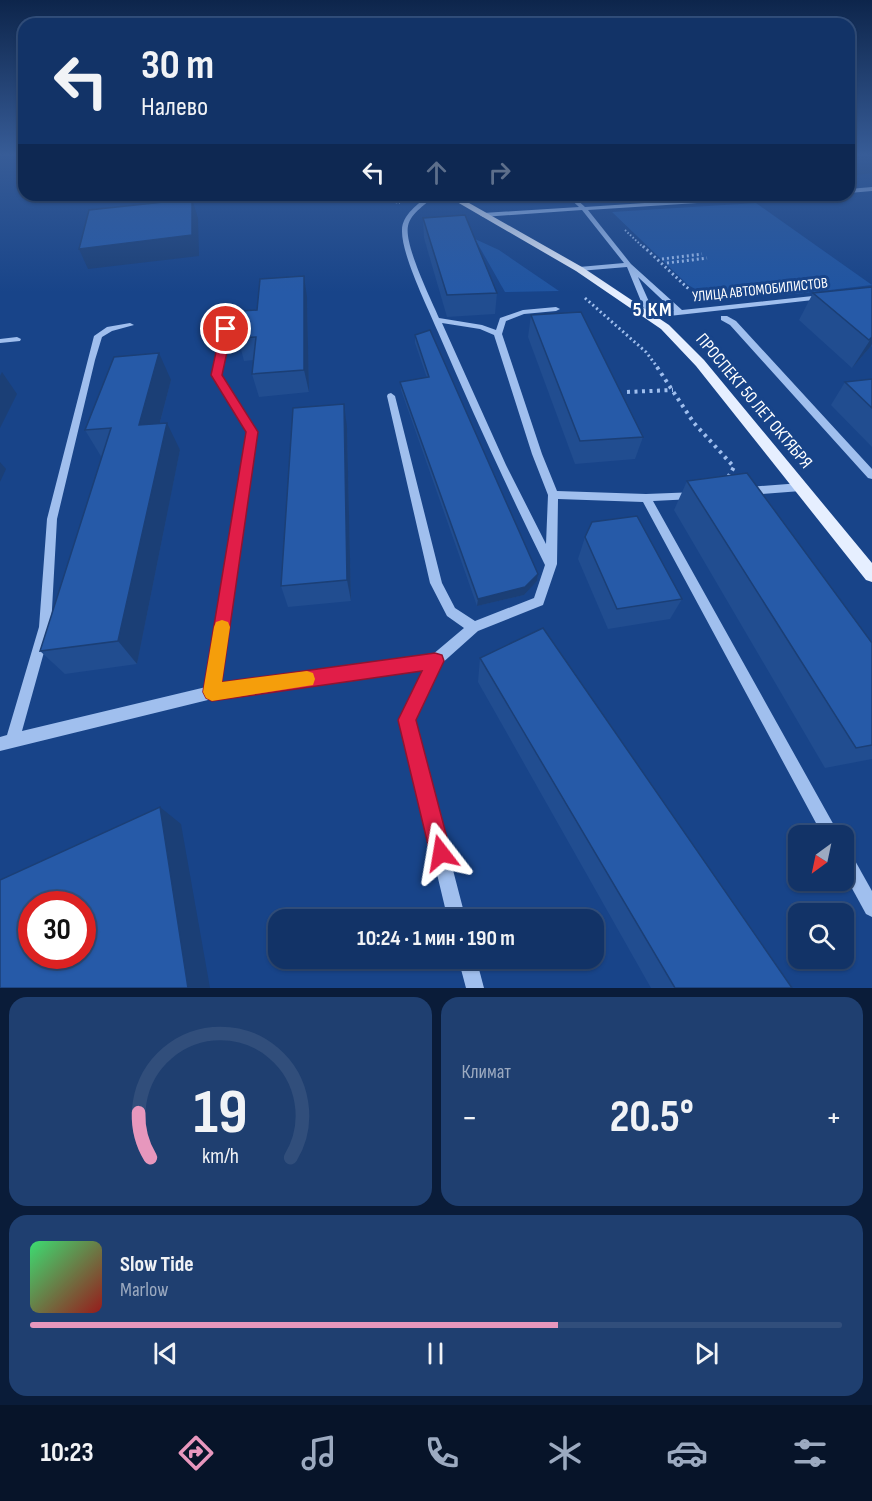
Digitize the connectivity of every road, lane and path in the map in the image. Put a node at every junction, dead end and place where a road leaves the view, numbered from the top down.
1 (388, 201) edge
2 (426, 201) edge
3 (459, 201) edge
4 (576, 201) edge
5 (689, 201) edge
6 (641, 203) joint
7 (418, 207) junction
8 (582, 207) junction
9 (483, 215) junction
10 (624, 229) dead end
11 (702, 254) dead end
12 (707, 258) dead end
13 (662, 259) dead end
14 (667, 263) dead end
15 (629, 265) junction
16 (579, 269) junction
17 (577, 291) dead end
18 (827, 297) edge
19 (701, 298) dead end
20 (231, 306) dead end
21 (556, 309) dead end
22 (679, 312) junction
23 (651, 316) junction
24 (724, 318) dead end
25 (436, 319) junction
26 (130, 325) dead end
27 (498, 333) junction
28 (17, 339) dead end
29 (0, 341) edge
30 (674, 390) junction
31 (627, 392) dead end
32 (391, 396) dead end
33 (872, 475) edge
34 (801, 487) junction
35 (735, 492) joint
36 (702, 494) edge
37 (554, 495) junction
38 (646, 498) junction
39 (551, 564) junction
40 (872, 575) edge
41 (474, 627) junction
42 (435, 661) junction
43 (212, 692) junction
44 (6, 743) edge
45 (826, 825) edge
46 (854, 876) edge
47 (872, 908) edge
48 (454, 909) edge
49 (470, 969) edge
50 (475, 988) edge

1 - 7 path
2 - 7 street
3 - 9 main road, ПРОСПЕКТ 50 ЛЕТ ОКТЯБРЯ
4 - 8 street
5 - 6 street
6 - 8 street
7 - 25 street
8 - 9 street
8 - 15 street
9 - 16 main road, ПРОСПЕКТ 50 ЛЕТ ОКТЯБРЯ
10 - 19 path
11 - 13 path
12 - 14 path
15 - 16 street
15 - 22 street
15 - 23 street
16 - 23 main road, ПРОСПЕКТ 50 ЛЕТ ОКТЯБРЯ
17 - 30 path
18 - 22 street, УЛИЦА АВТОМОБИЛИСТОВ
20 - 43 street
21 - 27 street
22 - 23 street, УЛИЦА АВТОМОБИЛИСТОВ
23 - 34 main road, ПРОСПЕКТ 50 ЛЕТ ОКТЯБРЯ
24 - 33 street
25 - 27 street
25 - 39 street
26 - 44 street
27 - 37 street
28 - 29 street
30 - 31 path
30 - 35 path
32 - 41 street
34 - 35 street, ПРОСПЕКТ 50 ЛЕТ ОКТЯБРЯ
34 - 40 main road, ПРОСПЕКТ 50 ЛЕТ ОКТЯБРЯ
36 - 38 street
37 - 38 street
37 - 39 street
38 - 45 street
39 - 41 street
41 - 42 street
42 - 43 street
42 - 48 street
43 - 44 street
46 - 47 street
49 - 50 street

